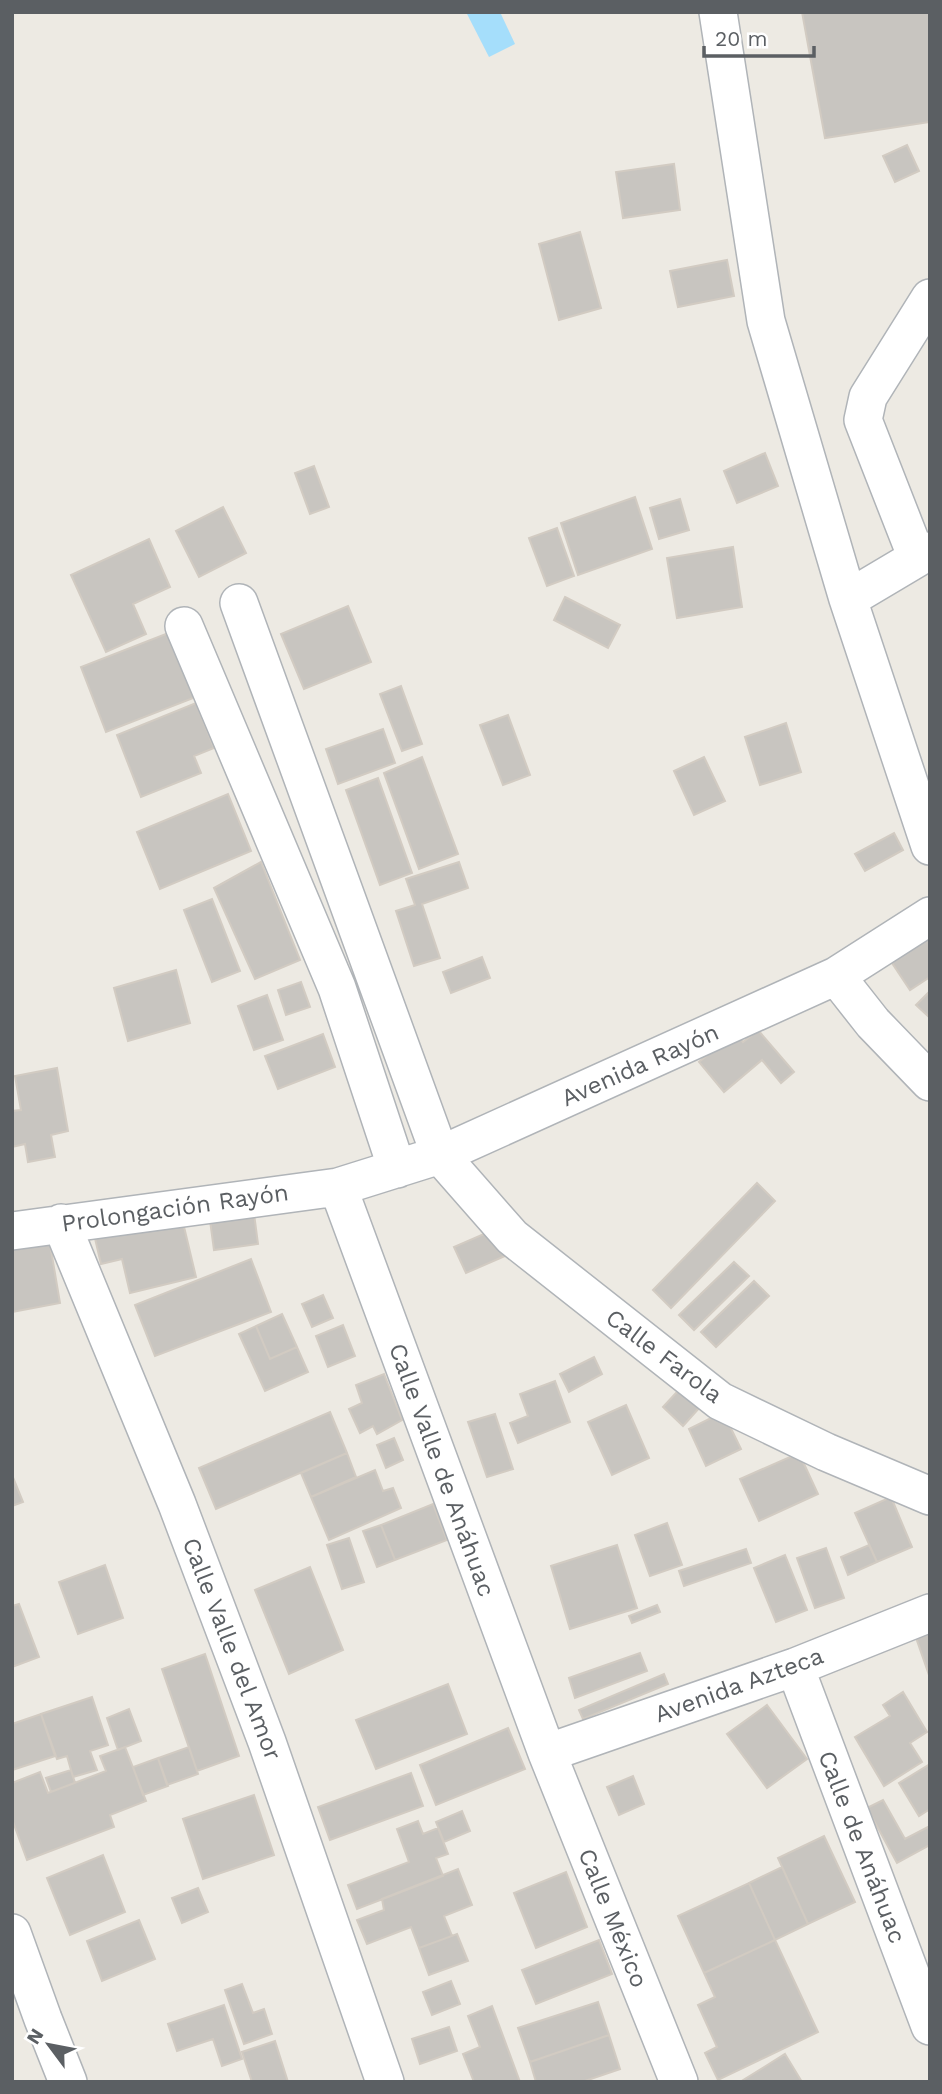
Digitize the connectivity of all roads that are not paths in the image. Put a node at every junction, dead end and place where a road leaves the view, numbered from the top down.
1 (718, 12) edge
2 (930, 298) edge
3 (923, 555) edge
4 (848, 599) junction
5 (239, 603) dead end
6 (184, 626) dead end
7 (930, 846) edge
8 (930, 916) edge
9 (373, 974) junction
10 (836, 976) junction
11 (337, 988) junction
12 (930, 1082) edge
13 (440, 1155) junction
14 (397, 1169) junction
15 (338, 1187) junction
16 (61, 1223) junction
17 (12, 1231) edge
18 (930, 1496) edge
19 (930, 1613) edge
20 (795, 1667) junction
21 (547, 1753) junction
22 (12, 1933) edge
23 (27, 2011) edge
24 (930, 2026) edge
25 (68, 2082) edge
26 (385, 2082) edge
27 (678, 2082) edge

1 - 4 street
2 - 3 street
3 - 4 street
4 - 7 street
5 - 9 street
6 - 11 street
8 - 10 street, Avenida Rayón
9 - 11 street
9 - 13 street
10 - 12 street
10 - 13 street, Avenida Rayón
11 - 14 street
13 - 14 street, Avenida Rayón
13 - 18 street, Calle Farola
14 - 15 street, Avenida Rayón
15 - 16 street, Prolongación Rayón
15 - 21 street, Calle Valle de Anáhuac
16 - 17 street, Prolongación Rayón
16 - 26 street, Calle Valle del Amor
19 - 20 street, Avenida Azteca
20 - 21 street, Avenida Azteca
20 - 24 street, Calle de Anáhuac
21 - 27 street, Calle México
22 - 23 street
23 - 25 street

